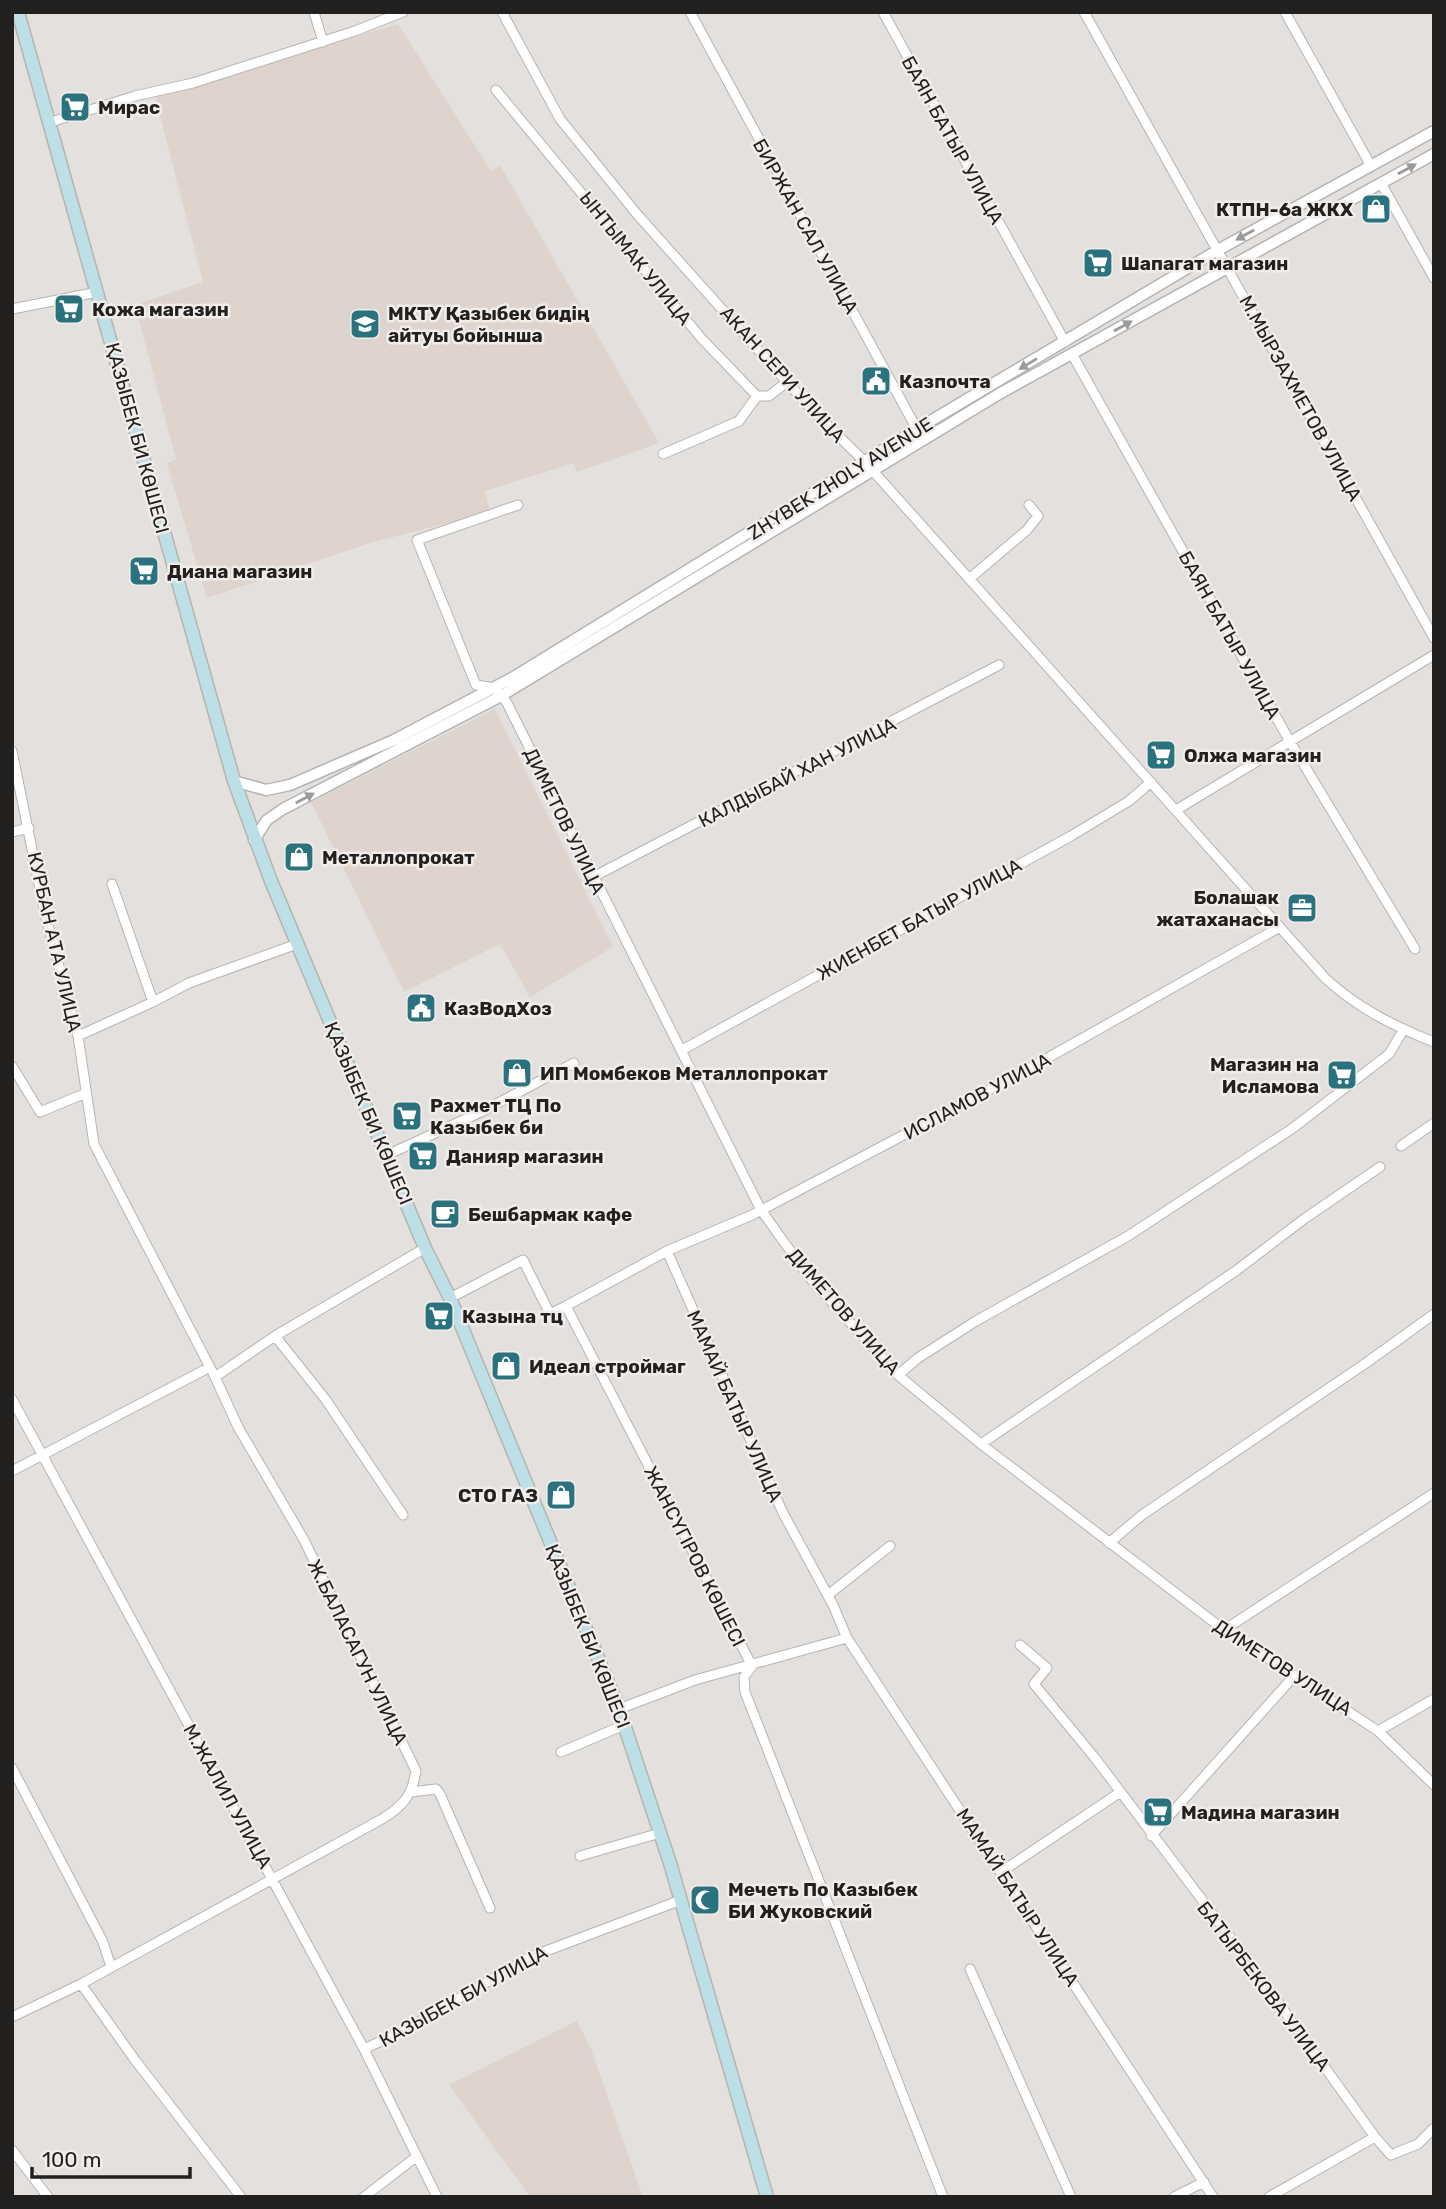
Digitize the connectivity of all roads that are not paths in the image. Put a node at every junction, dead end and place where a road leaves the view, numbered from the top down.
1 (18, 12) edge
2 (314, 12) edge
3 (404, 12) edge
4 (502, 12) edge
5 (690, 12) edge
6 (883, 12) edge
7 (1084, 12) edge
8 (1285, 12) edge
9 (323, 42) junction
10 (496, 90) dead end
11 (51, 122) junction
12 (1434, 131) edge
13 (1434, 154) edge
14 (1371, 166) junction
15 (1381, 183) junction
16 (1218, 250) junction
17 (1228, 268) junction
18 (1434, 278) edge
19 (98, 292) junction
20 (12, 309) edge
21 (1065, 342) junction
22 (1072, 354) junction
23 (786, 382) junction
24 (757, 396) junction
25 (920, 434) junction
26 (663, 454) dead end
27 (869, 466) junction
28 (518, 505) dead end
29 (1029, 505) dead end
30 (969, 579) junction
31 (1434, 638) edge
32 (1434, 655) edge
33 (999, 665) dead end
34 (498, 692) junction
35 (1289, 740) junction
36 (12, 751) edge
37 (234, 781) junction
38 (1151, 782) junction
39 (1176, 810) junction
40 (29, 828) junction
41 (12, 832) edge
42 (254, 840) junction
43 (593, 877) junction
44 (113, 884) dead end
45 (1280, 927) junction
46 (297, 944) junction
47 (1415, 949) dead end
48 (153, 1002) junction
49 (1404, 1030) junction
50 (78, 1036) junction
51 (1434, 1042) edge
52 (682, 1050) junction
53 (574, 1063) dead end
54 (12, 1066) edge
55 (86, 1093) junction
56 (1434, 1123) edge
57 (1401, 1146) dead end
58 (387, 1155) junction
59 (1380, 1167) dead end
60 (761, 1210) junction
61 (425, 1248) junction
62 (667, 1251) junction
63 (450, 1298) junction
64 (566, 1306) junction
65 (1434, 1314) edge
66 (275, 1335) junction
67 (210, 1367) junction
68 (898, 1375) junction
69 (215, 1377) junction
70 (12, 1399) edge
71 (981, 1444) junction
72 (42, 1454) junction
73 (12, 1471) edge
74 (1434, 1493) edge
75 (403, 1515) dead end
76 (1109, 1543) junction
77 (890, 1546) dead end
78 (828, 1595) junction
79 (1224, 1630) junction
80 (847, 1637) junction
81 (1020, 1645) dead end
82 (752, 1666) junction
83 (1295, 1675) junction
84 (1434, 1699) edge
85 (619, 1709) junction
86 (624, 1725) junction
87 (1378, 1731) junction
88 (561, 1752) dead end
89 (12, 1768) edge
90 (1434, 1785) edge
91 (411, 1792) junction
92 (1119, 1793) junction
93 (660, 1833) junction
94 (1151, 1836) junction
95 (580, 1856) dead end
96 (1001, 1872) junction
97 (274, 1881) junction
98 (681, 1900) junction
99 (490, 1908) dead end
100 (111, 1967) junction
101 (970, 1969) dead end
102 (81, 1984) junction
103 (12, 2017) edge
104 (364, 2049) junction
105 (1433, 2129) edge
106 (1375, 2137) junction
107 (12, 2150) edge
108 (416, 2157) junction
109 (1204, 2182) junction
110 (48, 2197) edge
111 (242, 2197) edge
112 (364, 2197) edge
113 (437, 2197) edge
114 (768, 2197) edge
115 (943, 2197) edge
116 (1071, 2197) edge
117 (1174, 2197) edge
118 (1213, 2197) edge
119 (1269, 2197) edge

1 - 11 main road, ҚАЗЫБЕК БИ КӨШЕСІ
2 - 9 street
3 - 9 street
4 - 23 street, АКАН СЕРИ УЛИЦА
5 - 25 street, БИРЖАН САЛ УЛИЦА
6 - 21 street, БАЯН БАТЫР УЛИЦА
7 - 16 street, М.МЫРЗАХМЕТОВ УЛИЦА
8 - 14 street
9 - 11 street
10 - 24 street, ЫНТЫМАК УЛИЦА
11 - 19 main road, ҚАЗЫБЕК БИ КӨШЕСІ
12 - 14 street, ZHYBEK ZHOLY AVENUE
15 -> 13 street, ZHYBEK ZHOLY AVENUE
14 -> 16 street, ZHYBEK ZHOLY AVENUE
15 - 17 street, ZHYBEK ZHOLY AVENUE
15 - 18 street
16 - 17 street, М.МЫРЗАХМЕТОВ УЛИЦА
16 - 21 street, ZHYBEK ZHOLY AVENUE
22 -> 17 street, ZHYBEK ZHOLY AVENUE
17 - 31 street, М.МЫРЗАХМЕТОВ УЛИЦА
19 - 20 street
19 - 37 main road, ҚАЗЫБЕК БИ КӨШЕСІ
21 -> 25 street, ZHYBEK ZHOLY AVENUE
22 - 25 street, ZHYBEK ZHOLY AVENUE
22 - 35 street, БАЯН БАТЫР УЛИЦА
23 - 24 street
23 - 27 street, АКАН СЕРИ УЛИЦА
24 - 26 street
25 - 27 street, ZHYBEK ZHOLY AVENUE
27 - 30 street, АКАН СЕРИ УЛИЦА
27 - 34 street, ZHYBEK ZHOLY AVENUE
28 - 34 street
29 - 30 street
30 - 38 street, АКАН СЕРИ УЛИЦА
32 - 35 street
33 - 43 street, КАЛДЫБАЙ ХАН УЛИЦА
34 - 37 street, ZHYBEK ZHOLY AVENUE
42 -> 34 street, ZHYBEK ZHOLY AVENUE
34 - 43 street, ДИМЕТОВ УЛИЦА
35 - 39 street
35 - 47 street, БАЯН БАТЫР УЛИЦА
36 - 40 street, КУРБАН АТА УЛИЦА
37 - 42 main road, ҚАЗЫБЕК БИ КӨШЕСІ
38 - 39 street, АКАН СЕРИ УЛИЦА
38 - 52 street, ЖИЕНБЕТ БАТЫР УЛИЦА
39 - 45 street, АКАН СЕРИ УЛИЦА
40 - 41 street
40 - 50 street, КУРБАН АТА УЛИЦА
42 - 46 main road, ҚАЗЫБЕК БИ КӨШЕСІ
43 - 52 street, ДИМЕТОВ УЛИЦА
44 - 48 street
45 - 49 street, АКАН СЕРИ УЛИЦА
45 - 60 street, ИСЛАМОВ УЛИЦА
46 - 48 street
46 - 58 main road, ҚАЗЫБЕК БИ КӨШЕСІ
48 - 50 street
49 - 51 street, АКАН СЕРИ УЛИЦА
49 - 68 street
50 - 55 street, КУРБАН АТА УЛИЦА
52 - 60 street, ДИМЕТОВ УЛИЦА
53 - 58 street
54 - 55 street
55 - 67 street, Ж.БАЛАСАГУН УЛИЦА
56 - 57 street
58 - 61 main road, ҚАЗЫБЕК БИ КӨШЕСІ
59 - 71 street
60 - 62 street, ИСЛАМОВ УЛИЦА
60 - 68 street, ДИМЕТОВ УЛИЦА
61 - 63 main road, ҚАЗЫБЕК БИ КӨШЕСІ
61 - 66 street
62 - 64 street, ИСЛАМОВ УЛИЦА
62 - 78 street, МАМАЙ БАТЫР УЛИЦА
63 - 64 street
63 - 85 main road, ҚАЗЫБЕК БИ КӨШЕСІ
64 - 82 street, ЖАНСҮГІРОВ КӨШЕСІ
65 - 76 street
66 - 69 street
66 - 75 street
67 - 69 street, Ж.БАЛАСАГУН УЛИЦА
67 - 72 street
68 - 71 street, ДИМЕТОВ УЛИЦА
69 - 91 street, Ж.БАЛАСАГУН УЛИЦА
70 - 72 street, М.ЖАЛИЛ УЛИЦА
71 - 76 street, ДИМЕТОВ УЛИЦА
72 - 73 street
72 - 97 street, М.ЖАЛИЛ УЛИЦА
74 - 79 street
76 - 79 street, ДИМЕТОВ УЛИЦА
77 - 78 street
78 - 80 street, МАМАЙ БАТЫР УЛИЦА
79 - 83 street, ДИМЕТОВ УЛИЦА
80 - 82 street
80 - 96 street, МАМАЙ БАТЫР УЛИЦА
81 - 92 street, БАТЫРБЕКОВА УЛИЦА
82 - 85 street
82 - 115 street, ЖАНСҮГІРОВ КӨШЕСІ
83 - 87 street, ДИМЕТОВ УЛИЦА
83 - 94 street
84 - 87 street
85 - 86 main road, ҚАЗЫБЕК БИ КӨШЕСІ
86 - 88 street
86 - 93 main road, ҚАЗЫБЕК БИ КӨШЕСІ
87 - 90 street, ДИМЕТОВ УЛИЦА
89 - 100 street
91 - 97 street
91 - 99 street
92 - 94 street, БАТЫРБЕКОВА УЛИЦА
92 - 96 street
93 - 95 street
93 - 98 main road, ҚАЗЫБЕК БИ КӨШЕСІ
94 - 106 street, БАТЫРБЕКОВА УЛИЦА
96 - 109 street, МАМАЙ БАТЫР УЛИЦА
97 - 100 street
97 - 104 street, М.ЖАЛИЛ УЛИЦА
98 - 104 street, КАЗЫБЕК БИ УЛИЦА
98 - 114 main road, ҚАЗЫБЕК БИ КӨШЕСІ
100 - 102 street
101 - 116 street
102 - 103 street
102 - 111 street
104 - 108 street, М.ЖАЛИЛ УЛИЦА
105 - 106 street, БАТЫРБЕКОВА УЛИЦА
106 - 119 street
107 - 110 street
108 - 112 street
108 - 113 street, М.ЖАЛИЛ УЛИЦА
109 - 117 street
109 - 118 street, МАМАЙ БАТЫР УЛИЦА

